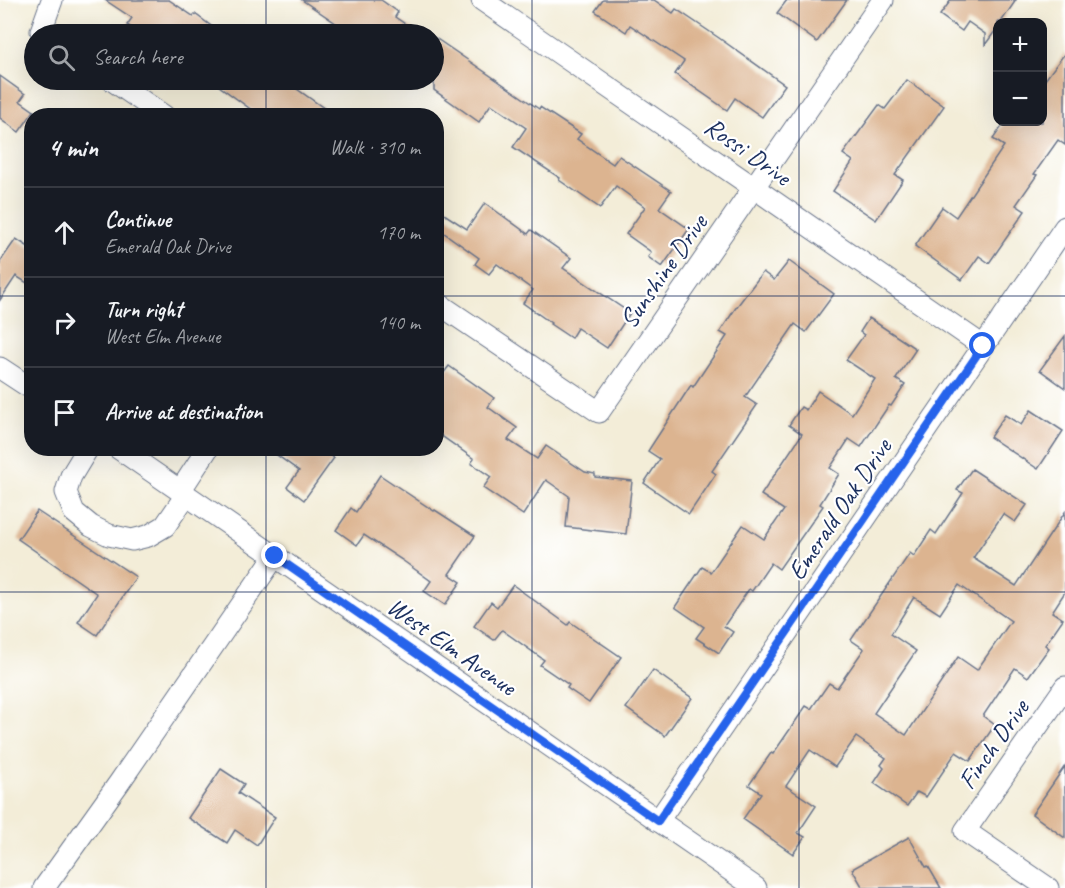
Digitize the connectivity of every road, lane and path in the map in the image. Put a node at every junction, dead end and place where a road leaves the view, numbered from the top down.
1 (52, 0) edge
2 (482, 0) edge
3 (883, 0) edge
4 (46, 24) edge
5 (126, 90) edge
6 (152, 108) edge
7 (754, 187) junction
8 (1065, 227) edge
9 (444, 307) edge
10 (983, 346) junction
11 (0, 368) edge
12 (24, 384) edge
13 (83, 456) edge
14 (130, 456) edge
15 (204, 456) edge
16 (183, 493) junction
17 (275, 556) junction
18 (1065, 687) edge
19 (658, 821) junction
20 (44, 888) edge
21 (756, 888) edge
22 (1048, 888) edge

1 - 4 street
2 - 7 street, Rossi Drive
3 - 7 street, Sunshine Drive
5 - 6 street
7 - 9 street, Sunshine Drive
7 - 10 street, Rossi Drive
8 - 10 street, Emerald Oak Drive
10 - 19 street, Emerald Oak Drive
11 - 12 street
13 - 16 street
14 - 16 street, West Elm Avenue
15 - 16 street
16 - 17 street, West Elm Avenue
17 - 19 street, West Elm Avenue
17 - 20 street
18 - 22 street, Finch Drive
19 - 21 street, West Elm Avenue

